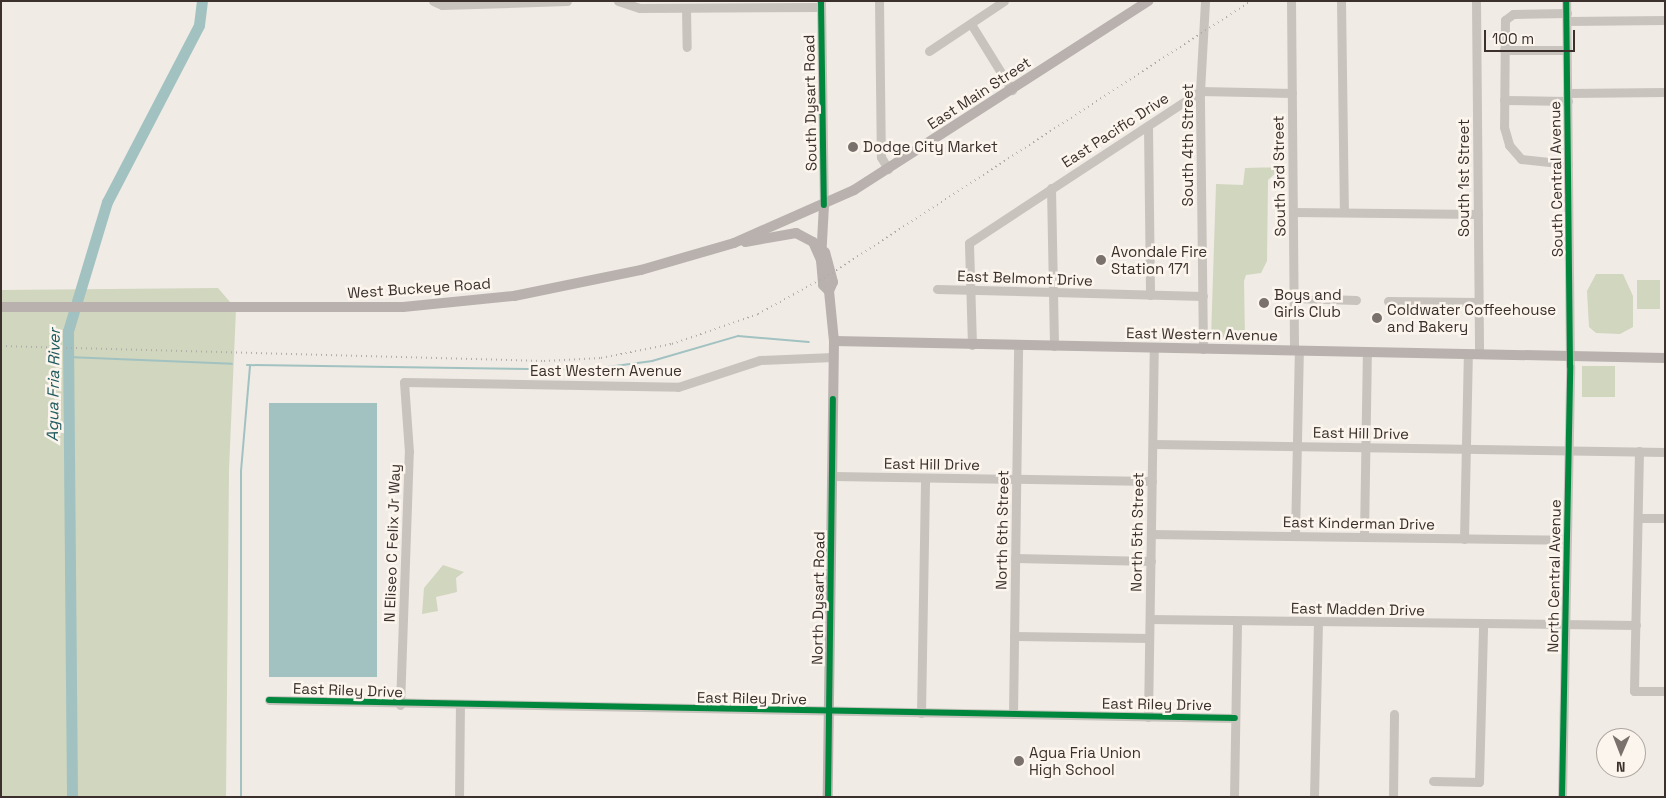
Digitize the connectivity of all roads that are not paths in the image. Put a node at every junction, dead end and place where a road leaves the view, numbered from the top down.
1 (433, 1) edge
2 (567, 1) edge
3 (618, 1) edge
4 (879, 1) edge
5 (1004, 1) edge
6 (1148, 1) edge
7 (1205, 1) edge
8 (1291, 1) edge
9 (1341, 1) edge
10 (1476, 1) edge
11 (1566, 1) edge
12 (821, 4) edge
13 (686, 8) junction
14 (1567, 17) junction
15 (1665, 20) edge
16 (971, 24) junction
17 (687, 47) dead end
18 (1504, 50) junction
19 (1567, 50) junction
20 (929, 51) dead end
21 (1012, 90) junction
22 (1200, 91) junction
23 (1665, 92) edge
24 (1292, 93) junction
25 (1568, 97) junction
26 (1504, 100) junction
27 (1148, 126) junction
28 (1568, 164) junction
29 (888, 169) junction
30 (1051, 188) junction
31 (824, 205) junction
32 (1294, 212) junction
33 (1344, 212) junction
34 (1478, 214) junction
35 (734, 243) junction
36 (823, 256) junction
37 (937, 289) dead end
38 (970, 291) junction
39 (1053, 294) junction
40 (1150, 295) junction
41 (1203, 296) junction
42 (1294, 298) junction
43 (1356, 300) dead end
44 (1388, 301) dead end
45 (1479, 302) junction
46 (1, 307) edge
47 (834, 340) junction
48 (972, 344) junction
49 (1018, 346) junction
50 (1054, 346) junction
51 (1154, 348) junction
52 (1203, 349) junction
53 (1297, 350) junction
54 (1367, 352) junction
55 (1468, 354) junction
56 (1479, 354) junction
57 (1570, 356) junction
58 (833, 357) junction
59 (1665, 358) edge
60 (404, 382) joint
61 (1152, 444) junction
62 (1297, 446) junction
63 (1365, 447) junction
64 (1466, 449) junction
65 (1568, 450) junction
66 (1639, 451) junction
67 (1665, 452) edge
68 (833, 476) junction
69 (925, 478) junction
70 (1017, 479) junction
71 (1152, 481) junction
72 (1638, 518) junction
73 (1665, 518) edge
74 (1151, 534) junction
75 (1295, 536) junction
76 (1364, 537) junction
77 (1464, 539) junction
78 (1567, 540) junction
79 (1016, 558) junction
80 (1151, 561) junction
81 (1150, 619) junction
82 (1237, 621) junction
83 (1318, 622) junction
84 (1483, 625) junction
85 (1636, 625) junction
86 (1565, 627) junction
87 (1014, 636) junction
88 (1150, 638) junction
89 (1665, 691) edge
90 (269, 700) dead end
91 (400, 705) junction
92 (460, 707) junction
93 (829, 711) junction
94 (921, 713) junction
95 (1013, 714) junction
96 (1394, 714) dead end
97 (1148, 717) junction
98 (1236, 718) junction
99 (1433, 781) dead end
100 (459, 797) edge
101 (828, 797) edge
102 (1234, 797) edge
103 (1314, 797) edge
104 (1393, 797) edge
105 (1562, 797) edge

1 - 2 street
3 - 13 street
4 - 29 street
5 - 16 street
6 - 21 main road, East Main Street
7 - 22 street, South 4th Street
8 - 24 street, South 3rd Street
9 - 33 street
10 - 34 street, South 1st Street
11 - 14 street, South Central Avenue
12 - 13 street
12 - 31 street, South Dysart Road
13 - 17 street
14 - 15 street
14 - 18 street
14 - 19 street, South Central Avenue
16 - 20 street
16 - 21 street
18 - 19 street
18 - 26 street
19 - 25 street, South Central Avenue
21 - 29 main road, East Main Street
22 - 24 street
22 - 27 street, East Pacific Drive
22 - 41 street, South 4th Street
23 - 25 street
24 - 32 street, South 3rd Street
25 - 26 street
25 - 28 street, South Central Avenue
26 - 28 street
27 - 30 street, East Pacific Drive
27 - 40 street
28 - 57 street, South Central Avenue
29 - 31 main road, East Main Street
30 - 38 street, East Pacific Drive
30 - 39 street
31 - 35 main road, West Buckeye Road
31 - 36 main road, South Dysart Road
32 - 33 street
32 - 42 street, South 3rd Street
33 - 34 street
34 - 45 street, South 1st Street
35 - 36 main road
35 - 46 main road, West Buckeye Road
36 - 47 main road, South Dysart Road
37 - 38 street, East Belmont Drive
38 - 39 street, East Belmont Drive
38 - 48 street
39 - 40 street, East Belmont Drive
39 - 50 street
40 - 41 street, East Belmont Drive
41 - 52 street, South 4th Street
42 - 43 street
42 - 53 street, South 3rd Street
44 - 45 street
45 - 56 street, South 1st Street
47 - 48 main road, East Western Avenue
47 - 58 main road, South Dysart Road
48 - 49 main road, East Western Avenue
49 - 50 main road, East Western Avenue
49 - 70 street, North 6th Street
50 - 51 main road, East Western Avenue
51 - 52 main road, East Western Avenue
51 - 61 street, North 5th Street
52 - 53 main road, East Western Avenue
53 - 54 main road, East Western Avenue
53 - 62 street, South 3rd Street
54 - 55 main road, East Western Avenue
54 - 63 street
55 - 56 main road, East Western Avenue
55 - 64 street
56 - 57 main road, East Western Avenue
57 - 59 main road, East Western Avenue
57 - 65 street, North Central Avenue
58 - 60 street, East Western Avenue
58 - 68 main road, North Dysart Road
60 - 91 street, N Eliseo C Felix Jr Way
61 - 62 street, East Hill Drive
61 - 71 street, North 5th Street
62 - 63 street, East Hill Drive
62 - 75 street, South 3rd Street
63 - 64 street, East Hill Drive
63 - 76 street
64 - 65 street, East Hill Drive
64 - 77 street
65 - 66 street, East Hill Drive
65 - 78 street, North Central Avenue
66 - 67 street, East Hill Drive
66 - 72 street
68 - 69 street, East Hill Drive
68 - 93 main road, North Dysart Road
69 - 70 street, East Hill Drive
69 - 94 street
70 - 71 street, East Hill Drive
70 - 79 street, North 6th Street
71 - 74 street, North 5th Street
72 - 73 street
72 - 85 street
74 - 75 street, East Kinderman Drive
74 - 80 street, North 5th Street
75 - 76 street, East Kinderman Drive
76 - 77 street, East Kinderman Drive
77 - 78 street, East Kinderman Drive
78 - 86 street, North Central Avenue
79 - 80 street
79 - 87 street, North 6th Street
80 - 81 street, North 5th Street
81 - 82 street, East Madden Drive
81 - 88 street, North 5th Street
82 - 83 street, East Madden Drive
82 - 98 street
83 - 84 street, East Madden Drive
83 - 103 street
84 - 86 street, East Madden Drive
84 - 99 street
85 - 86 street, East Madden Drive
85 - 89 street
86 - 105 street, North Central Avenue
87 - 88 street
87 - 95 street, North 6th Street
88 - 97 street, North 5th Street
90 - 91 street, East Riley Drive
91 - 92 street, East Riley Drive
92 - 93 street, East Riley Drive
92 - 100 street
93 - 94 street, East Riley Drive
93 - 101 main road, North Dysart Road
94 - 95 street, East Riley Drive
95 - 97 street, East Riley Drive
96 - 104 street
97 - 98 street, East Riley Drive
98 - 102 street

